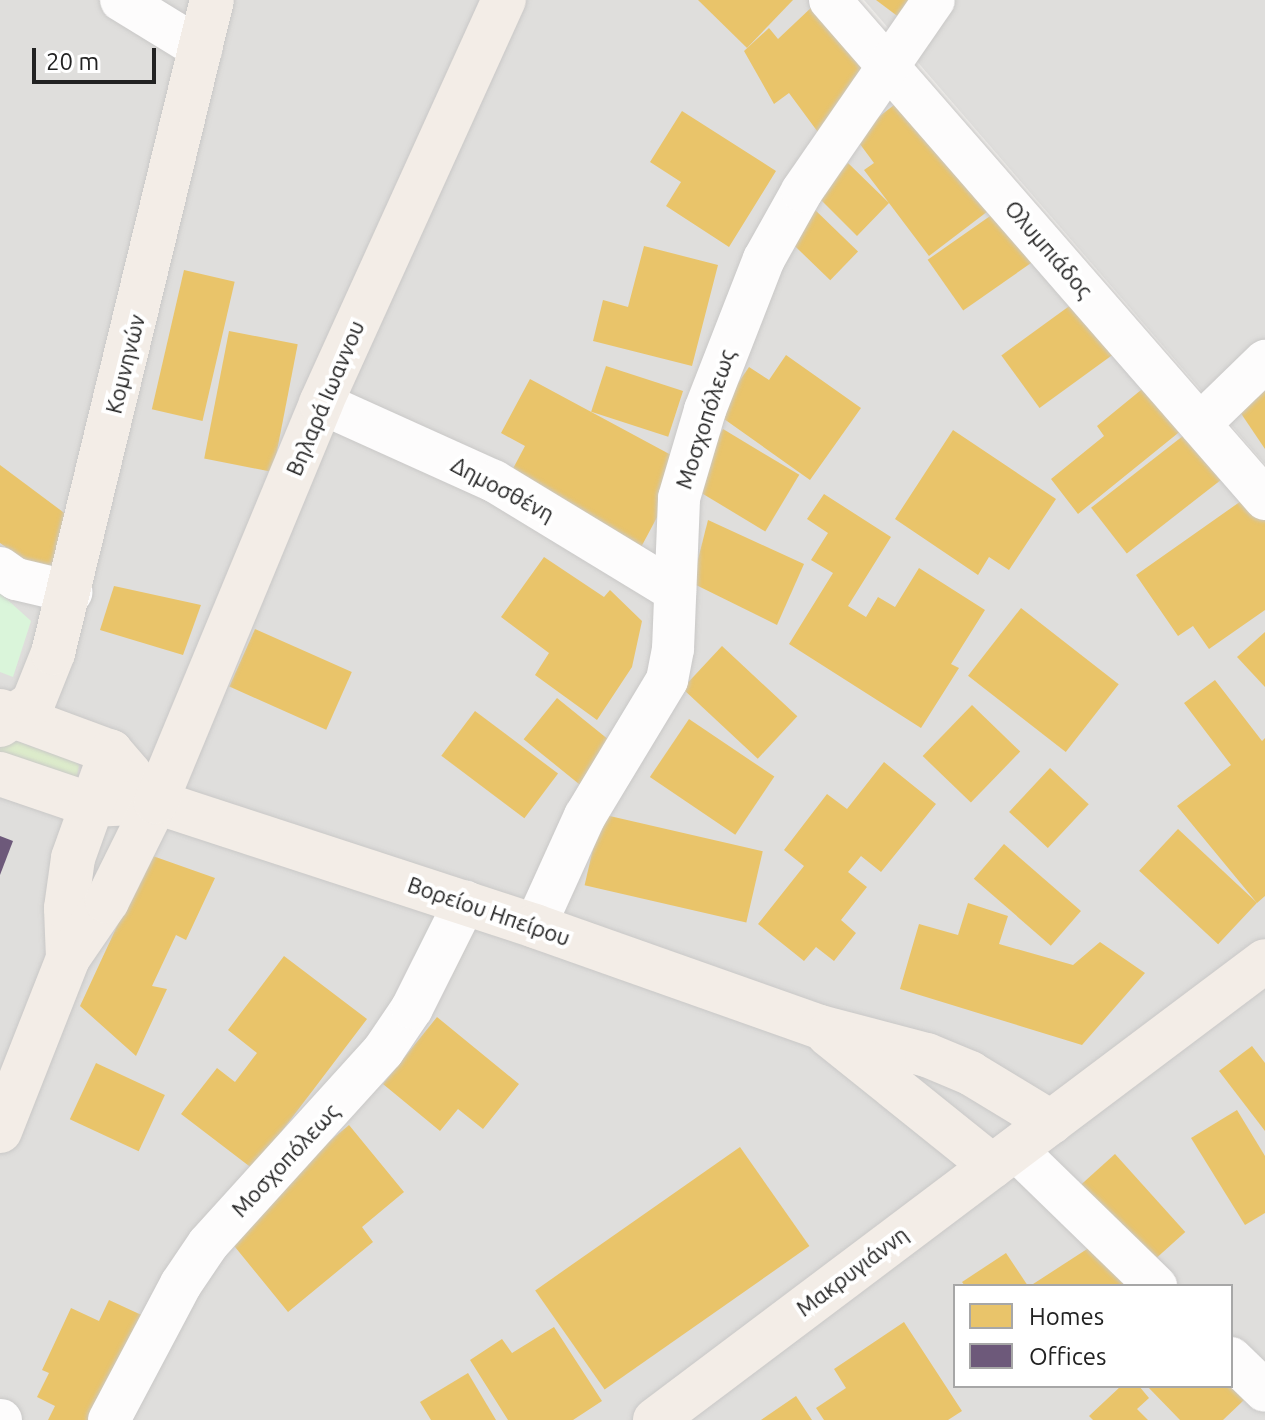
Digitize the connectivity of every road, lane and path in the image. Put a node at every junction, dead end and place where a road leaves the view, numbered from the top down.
1 (121, 0) edge
2 (212, 0) edge
3 (504, 0) edge
4 (830, 0) edge
5 (934, 0) edge
6 (201, 49) junction
7 (888, 63) junction
8 (1265, 361) edge
9 (321, 403) junction
10 (1200, 424) junction
11 (1265, 499) edge
12 (0, 568) edge
13 (675, 591) junction
14 (71, 592) junction
15 (5, 717) edge
16 (111, 752) junction
17 (0, 774) edge
18 (156, 802) junction
19 (91, 805) junction
20 (465, 902) junction
21 (535, 926) junction
22 (68, 958) junction
23 (1265, 961) edge
24 (820, 1027) junction
25 (1051, 1122) junction
26 (0, 1131) edge
27 (1003, 1157) junction
28 (1154, 1284) edge
29 (1233, 1360) edge
30 (1265, 1391) edge
31 (109, 1420) edge
32 (655, 1420) edge

1 - 6 street
2 - 6 main road, Κομνηνών
3 - 9 main road, Βηλαρά Ιωαννου
4 - 7 street, Ολυμπιάδος
5 - 7 street, Μοσχοπόλεως
6 - 14 main road, Κομνηνών
7 - 10 street, Ολυμπιάδος
7 - 13 street, Μοσχοπόλεως
8 - 10 street
9 - 13 street, Δημοσθένη
9 - 18 main road, Βηλαρά Ιωαννου
10 - 11 street, Ολυμπιάδος
12 - 14 street
13 - 21 street, Μοσχοπόλεως
14 - 15 main road, Κομνηνών
15 - 16 main road
16 - 18 main road
16 - 19 main road
17 - 19 main road, Βορείου Ηπείρου
18 - 19 main road, Βορείου Ηπείρου
18 - 20 main road, Βορείου Ηπείρου
18 - 22 main road, Βηλαρά Ιωαννου
19 - 22 main road
20 - 21 main road, Βορείου Ηπείρου
20 - 31 street, Μοσχοπόλεως
21 - 24 main road, Βορείου Ηπείρου
22 - 26 main road
23 - 25 main road, Μακρυγιάννη
24 - 25 main road, Βορείου Ηπείρου
24 - 27 main road, Βορείου Ηπείρου
25 - 27 main road, Μακρυγιάννη
27 - 28 street
27 - 32 main road, Μακρυγιάννη
29 - 30 street

